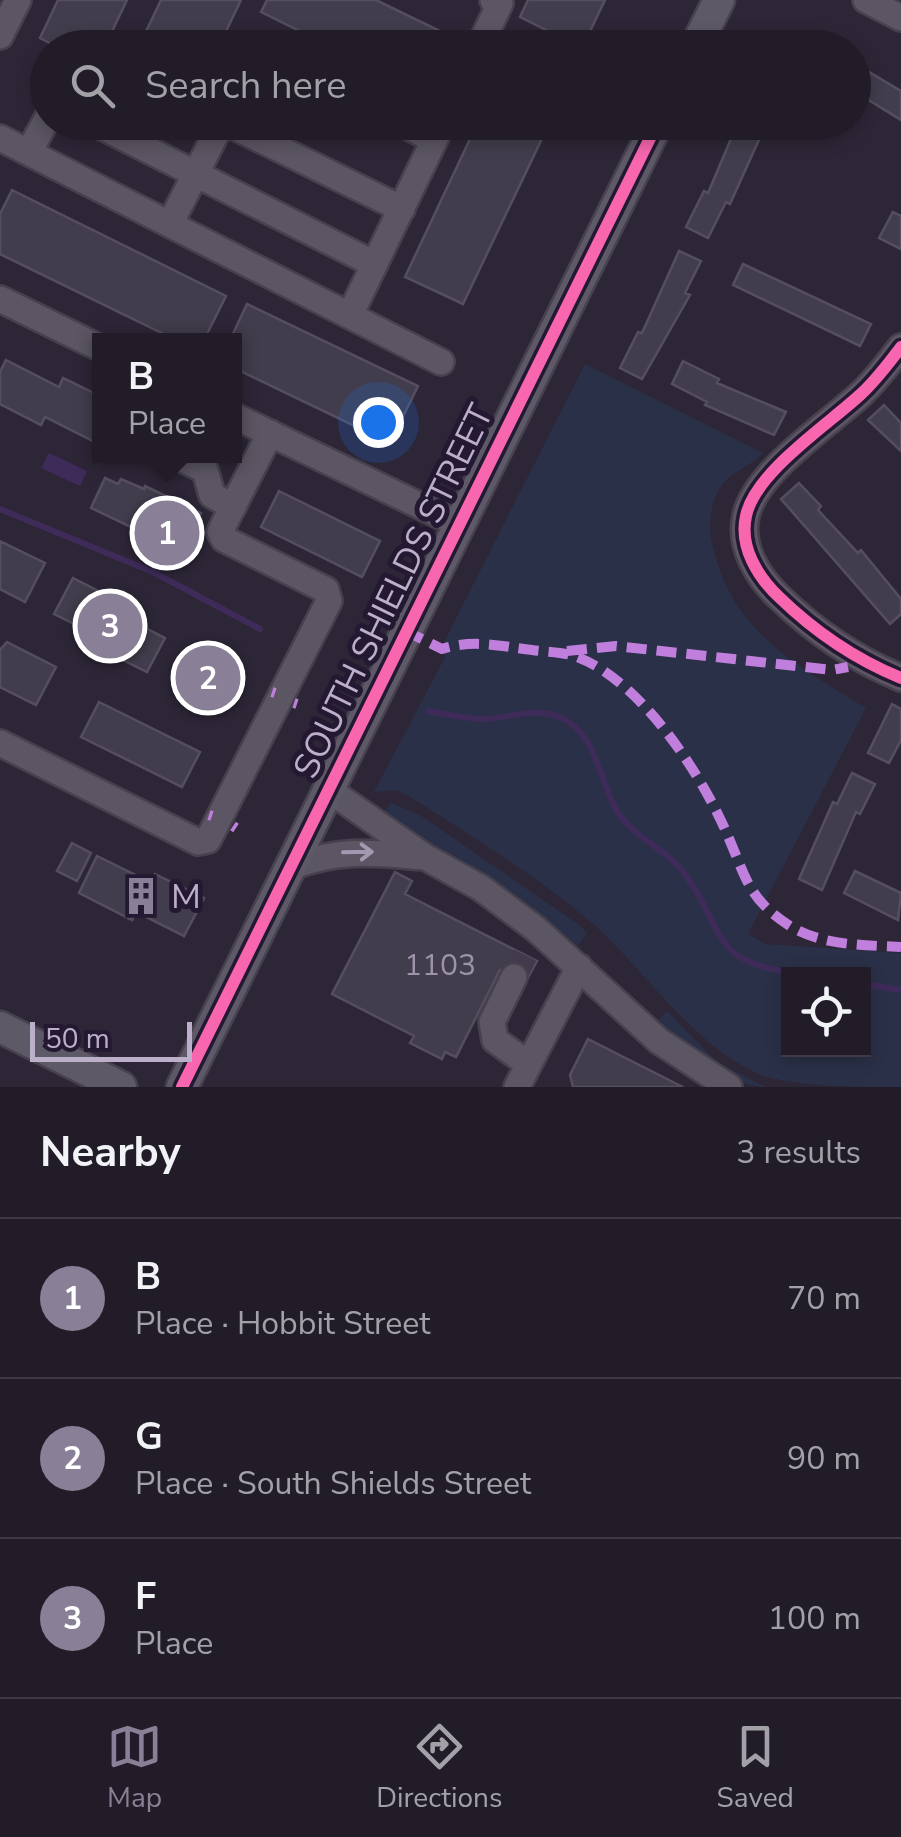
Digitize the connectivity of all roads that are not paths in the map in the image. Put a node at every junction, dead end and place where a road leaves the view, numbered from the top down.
1 (18, 0) edge
2 (493, 0) edge
3 (719, 0) edge
4 (872, 1) edge
5 (901, 18) edge
6 (487, 30) edge
7 (704, 30) edge
8 (0, 36) edge
9 (0, 138) edge
10 (36, 140) edge
11 (128, 140) edge
12 (214, 140) edge
13 (261, 140) edge
14 (435, 140) edge
15 (649, 140) edge
16 (29, 152) junction
17 (196, 174) junction
18 (402, 209) junction
19 (170, 224) junction
20 (374, 264) junction
21 (0, 299) edge
22 (350, 315) junction
23 (92, 344) edge
24 (901, 347) edge
25 (441, 362) dead end
26 (242, 420) edge
27 (270, 433) junction
28 (190, 463) edge
29 (233, 506) junction
30 (458, 524) junction
31 (901, 678) edge
32 (0, 743) edge
33 (328, 790) junction
34 (425, 857) junction
35 (292, 866) junction
36 (536, 929) junction
37 (579, 966) junction
38 (0, 1027) edge
39 (523, 1076) edge
40 (121, 1087) edge
41 (182, 1087) edge
42 (729, 1087) edge

1 - 8 street
2 - 6 street
3 - 7 main road
4 - 5 street
9 - 16 street
10 - 16 street
11 - 17 street
12 - 17 street
13 - 18 street
14 - 18 street
15 - 30 main road, SOUTH SHIELDS STREET
16 - 19 street
17 - 19 street
17 - 20 street
18 - 20 street
19 - 22 street
20 - 22 street
21 - 23 street
22 - 25 street
24 - 31 street
26 - 27 street
27 - 29 street
27 - 30 street
28 - 29 street
29 - 32 street
30 - 33 main road, SOUTH SHIELDS STREET
33 - 34 street
33 - 35 main road, SOUTH SHIELDS STREET
35 -> 34 street
34 - 36 street
35 - 41 main road, SOUTH SHIELDS STREET
36 - 37 street
36 - 39 street
37 - 39 street
37 - 42 street
38 - 40 main road

